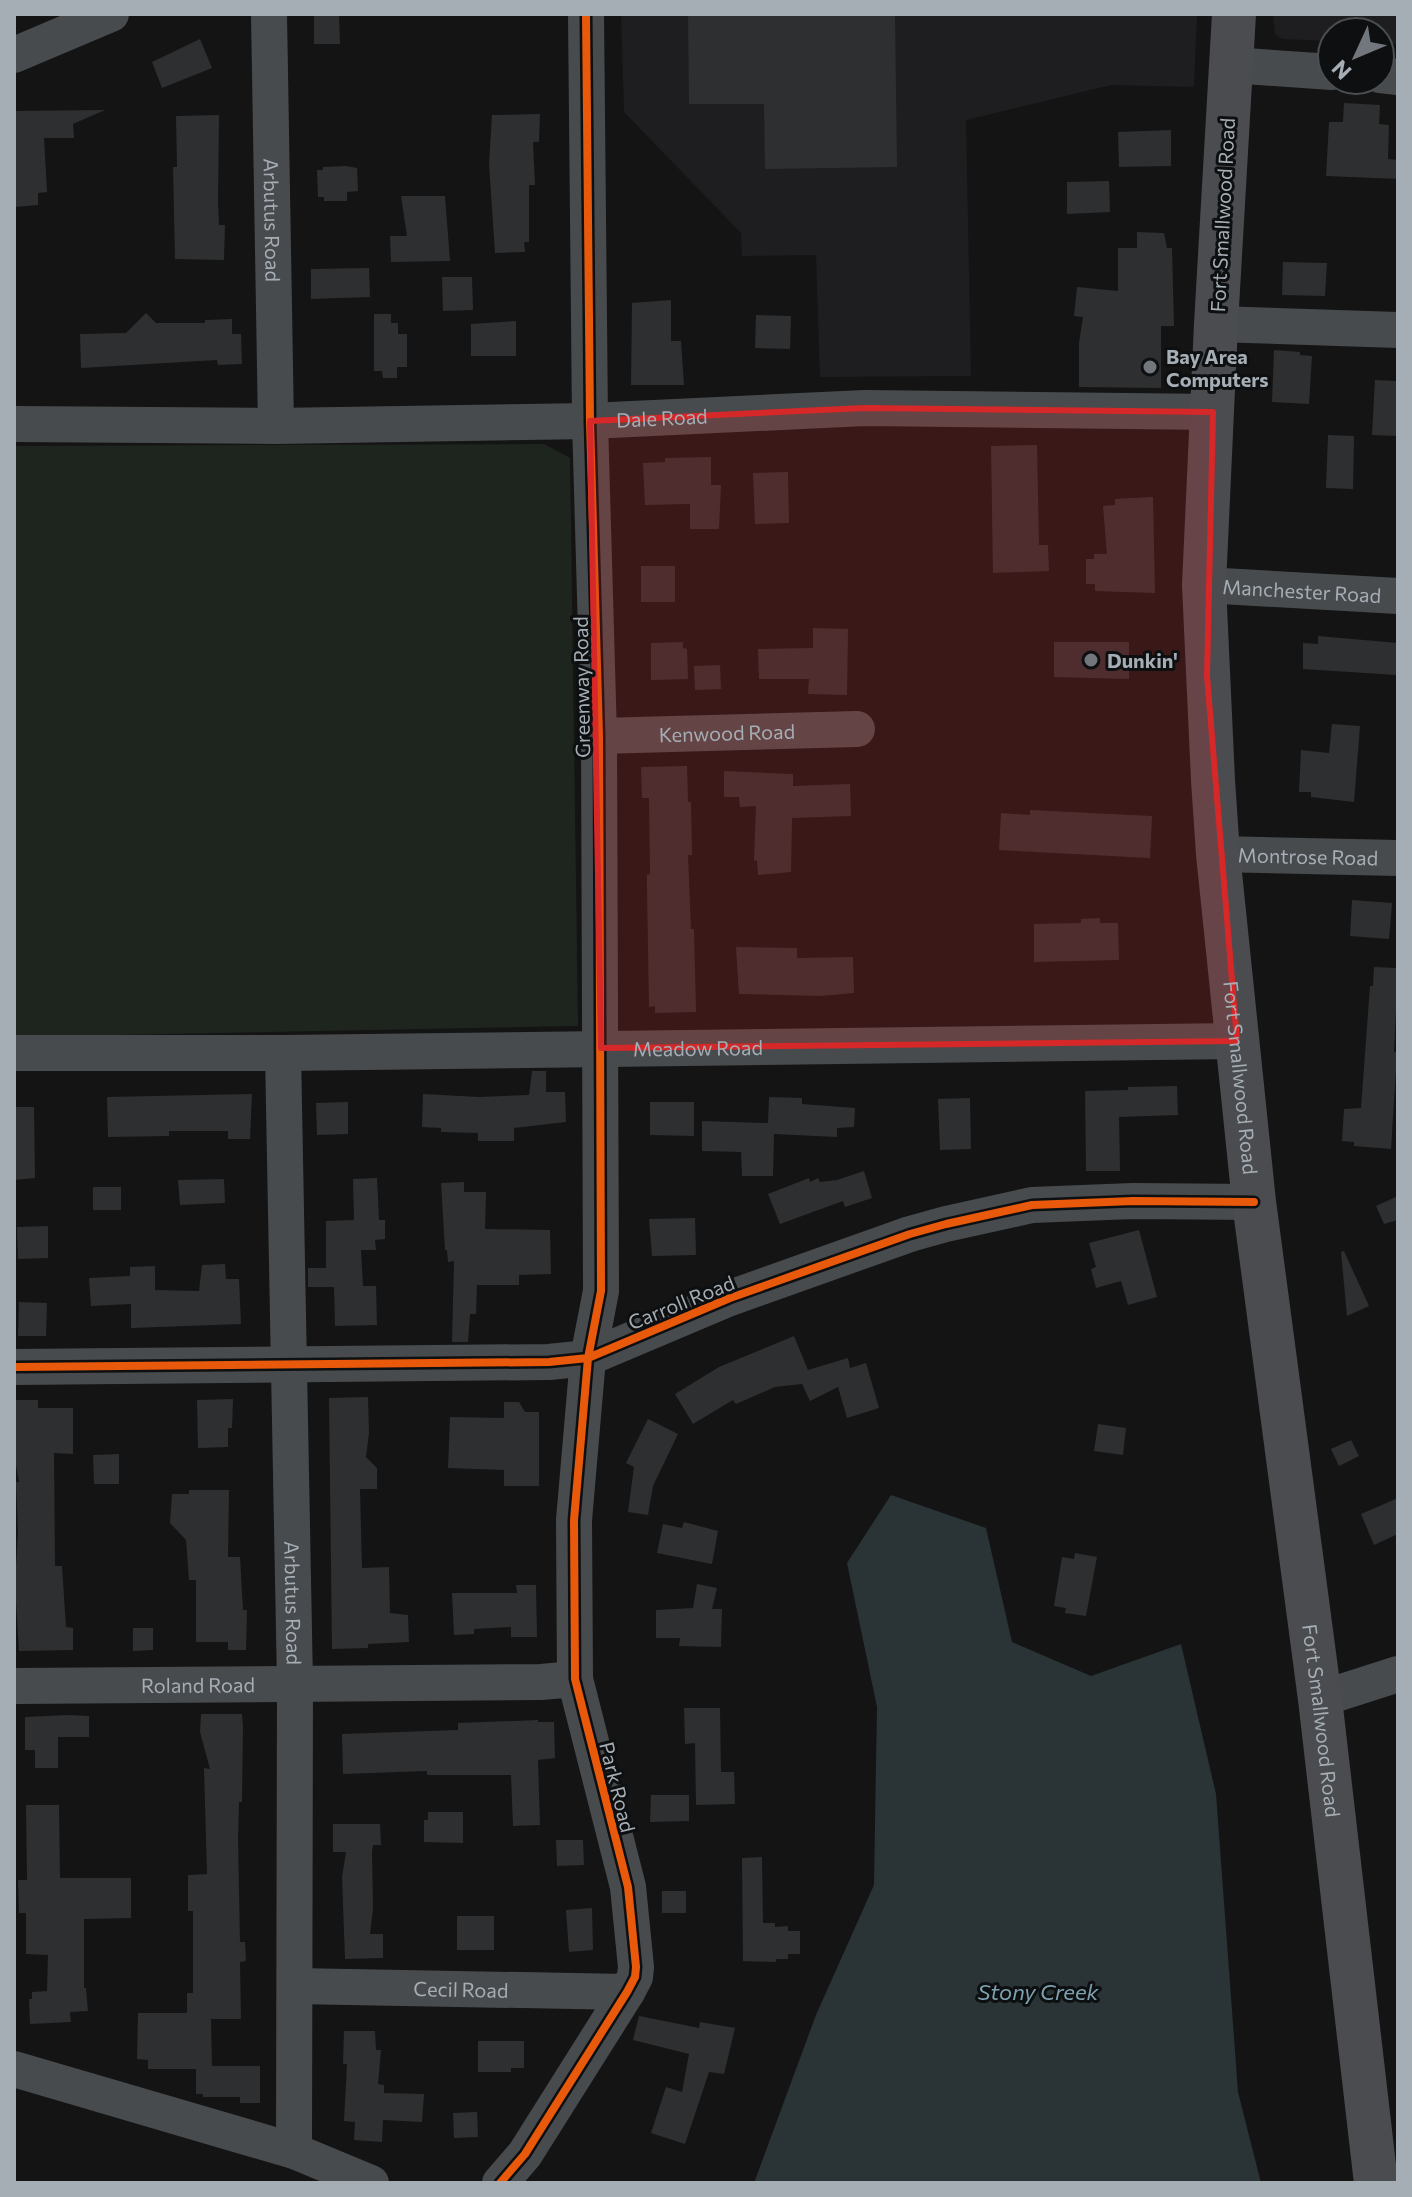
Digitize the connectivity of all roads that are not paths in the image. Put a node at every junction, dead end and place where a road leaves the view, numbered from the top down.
1 (111, 14) edge
2 (269, 14) edge
3 (586, 14) edge
4 (1234, 14) edge
5 (14, 55) edge
6 (1231, 65) junction
7 (1316, 71) edge
8 (1216, 324) junction
9 (1398, 330) edge
10 (1213, 412) junction
11 (590, 421) junction
12 (14, 424) edge
13 (276, 426) junction
14 (1204, 585) junction
15 (1398, 596) edge
16 (857, 729) dead end
17 (599, 736) junction
18 (1218, 854) junction
19 (1398, 858) edge
20 (1237, 1041) junction
21 (601, 1048) junction
22 (14, 1053) edge
23 (283, 1053) junction
24 (1254, 1202) junction
25 (588, 1358) junction
26 (289, 1365) junction
27 (14, 1367) edge
28 (1398, 1674) edge
29 (575, 1679) junction
30 (295, 1684) junction
31 (14, 1686) edge
32 (1320, 1699) junction
33 (295, 1986) junction
34 (627, 1992) junction
35 (14, 2069) edge
36 (294, 2151) junction
37 (371, 2183) edge
38 (500, 2183) edge
39 (1376, 2183) edge

1 - 5 street
2 - 13 street, Arbutus Road
3 - 11 street, Greenway Road
4 - 6 main road, Fort Smallwood Road
6 - 7 street
6 - 8 main road, Fort Smallwood Road
8 - 9 street
8 - 10 main road, Fort Smallwood Road
10 - 11 street, Dale Road
10 - 14 main road, Fort Smallwood Road
11 - 13 street, Dale Road
11 - 17 street, Greenway Road
12 - 13 street, Dale Road
14 - 15 street, Manchester Road
14 - 18 main road, Fort Smallwood Road
16 - 17 street, Kenwood Road
17 - 21 street, Greenway Road
18 - 19 street, Montrose Road
18 - 20 main road, Fort Smallwood Road
20 - 21 street, Meadow Road
20 - 24 main road, Fort Smallwood Road
21 - 23 street, Meadow Road
21 - 25 street, Greenway Road
22 - 23 street, Meadow Road
23 - 26 street, Arbutus Road
24 - 25 street, Carroll Road
24 - 32 main road, Fort Smallwood Road
25 - 26 street, Carroll Road
25 - 29 street, Park Road
26 - 27 street, Carroll Road
26 - 30 street, Arbutus Road
28 - 32 street
29 - 30 street, Roland Road
29 - 34 street, Park Road
30 - 31 street, Roland Road
30 - 33 street, Arbutus Road
32 - 39 main road, Fort Smallwood Road
33 - 34 street, Cecil Road
33 - 36 street, Arbutus Road
34 - 38 street, Park Road
35 - 36 street
36 - 37 street

